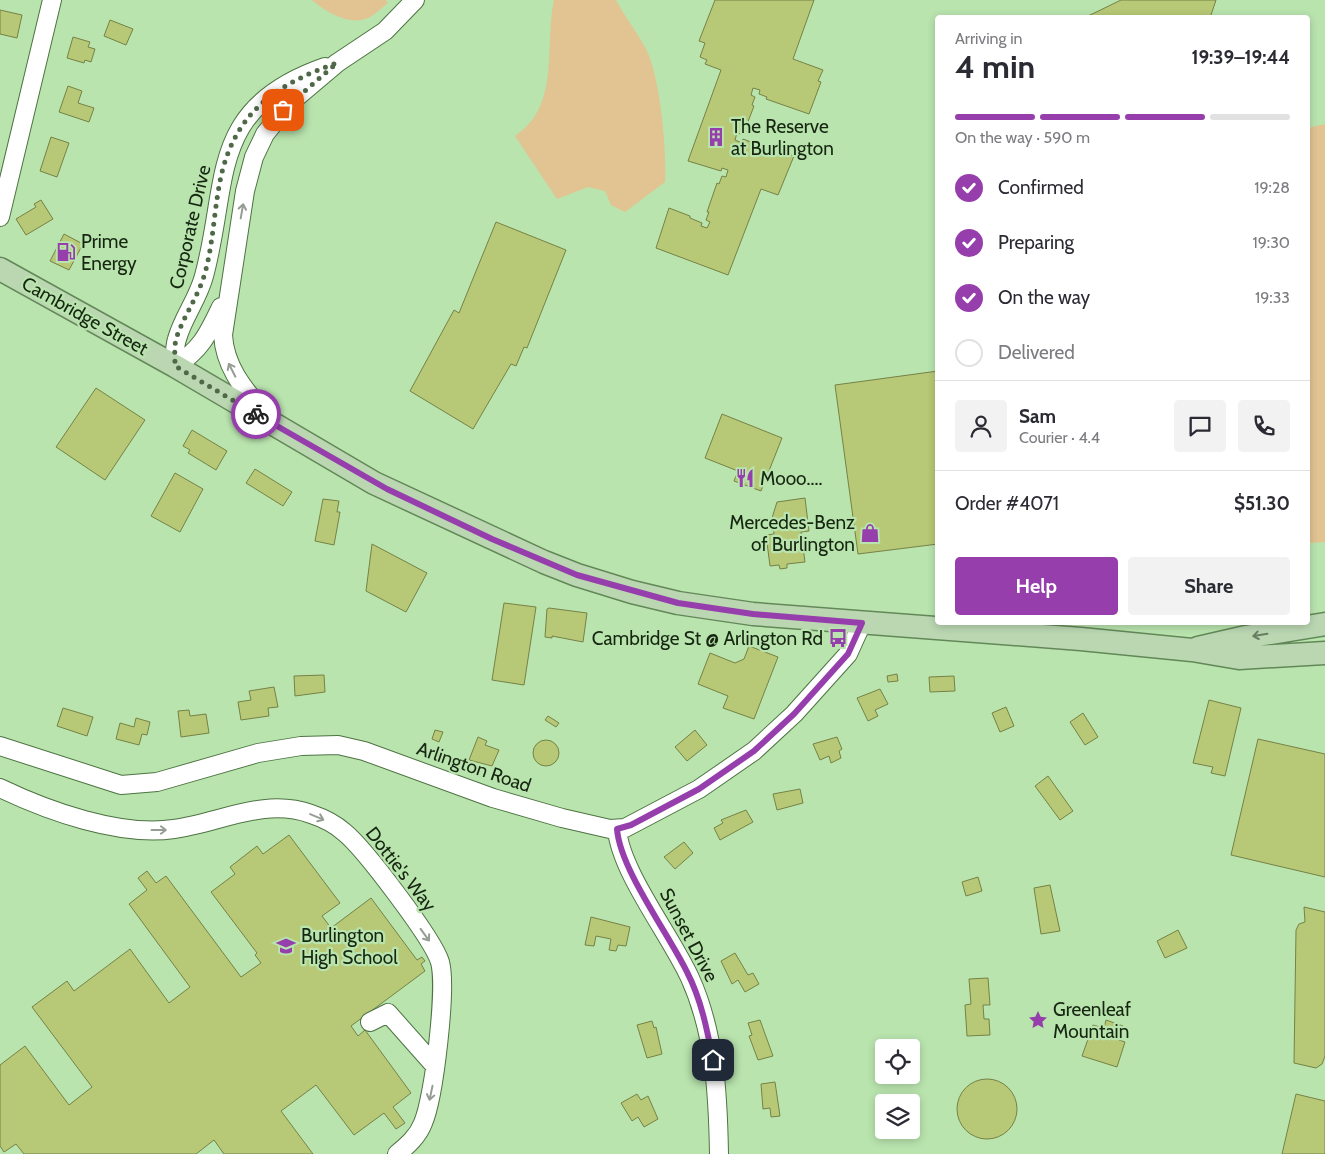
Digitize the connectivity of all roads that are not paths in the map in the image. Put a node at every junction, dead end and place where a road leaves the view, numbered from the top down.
1 (52, 0) edge
2 (415, 0) edge
3 (337, 63) junction
4 (0, 218) edge
5 (0, 269) edge
6 (233, 269) junction
7 (175, 366) junction
8 (272, 423) junction
9 (862, 623) junction
10 (1325, 624) edge
11 (1192, 650) junction
12 (1325, 652) edge
13 (1298, 656) junction
14 (1325, 665) edge
15 (0, 746) edge
16 (0, 788) edge
17 (617, 829) junction
18 (370, 1022) dead end
19 (435, 1066) junction
20 (397, 1154) edge
21 (719, 1154) edge

1 - 4 street
2 - 3 street, Corporate Drive
6 -> 3 street, Corporate Drive
3 - 7 street, Corporate Drive
5 - 7 main road, Cambridge Street
6 - 7 street, Corporate Drive
8 -> 6 street, Corporate Drive
7 - 8 main road, Cambridge Street
8 - 9 main road, Cambridge Street
9 - 11 main road, Cambridge Street
9 - 17 street, Arlington Road
10 -> 11 main road, Cambridge Street
11 - 13 main road, Cambridge Street
12 - 13 main road, Cambridge Street
13 - 14 main road
15 - 17 street, Arlington Road
16 -> 19 street, Dottie's Way
17 - 21 street, Sunset Drive
18 - 19 street
19 -> 20 street, Dottie's Way

